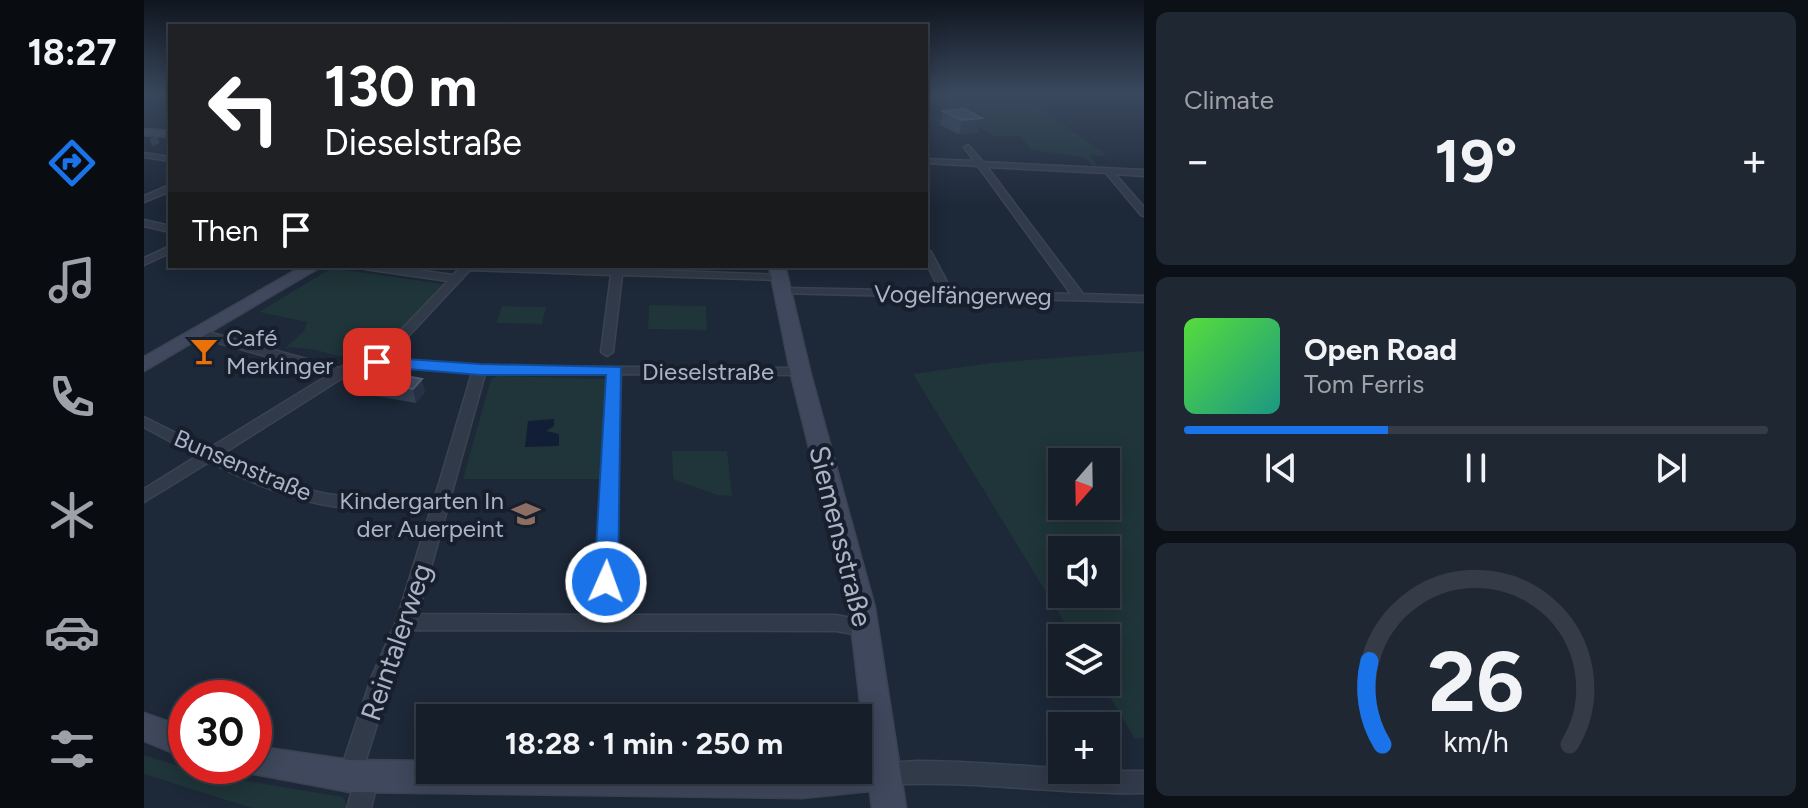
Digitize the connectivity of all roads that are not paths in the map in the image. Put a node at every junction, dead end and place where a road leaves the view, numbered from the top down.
1 (144, 132) edge
2 (159, 140) edge
3 (968, 147) dead end
4 (144, 155) edge
5 (168, 159) edge
6 (928, 161) edge
7 (980, 164) junction
8 (1108, 171) junction
9 (1144, 173) edge
10 (168, 189) edge
11 (144, 199) edge
12 (1144, 213) edge
13 (144, 223) edge
14 (168, 229) edge
15 (168, 250) edge
16 (928, 256) edge
17 (144, 262) edge
18 (311, 268) edge
19 (379, 268) edge
20 (466, 268) edge
21 (517, 268) edge
22 (617, 270) edge
23 (779, 278) edge
24 (457, 279) junction
25 (948, 295) junction
26 (1080, 298) junction
27 (1144, 299) edge
28 (201, 334) junction
29 (377, 362) junction
30 (608, 364) junction
31 (144, 365) edge
32 (480, 370) junction
33 (800, 371) junction
34 (341, 373) junction
35 (144, 421) edge
36 (211, 456) junction
37 (144, 496) edge
38 (441, 503) junction
39 (406, 622) junction
40 (604, 623) junction
41 (865, 628) junction
42 (144, 727) edge
43 (168, 736) edge
44 (272, 764) edge
45 (885, 774) junction
46 (359, 776) junction
47 (1144, 782) edge
48 (359, 808) edge
49 (889, 808) edge

1 - 2 street
3 - 7 street
4 - 5 street
6 - 7 street
7 - 8 street
7 - 26 street
8 - 9 street
8 - 12 street
10 - 11 street
13 - 14 street
15 - 17 street
16 - 25 street
18 - 28 street
19 - 24 street
20 - 24 street
21 - 22 street, Vogelfängerweg
22 - 23 street, Vogelfängerweg
22 - 30 street
23 - 25 street, Vogelfängerweg
23 - 33 street, Siemensstraße
24 - 29 street
25 - 26 street, Vogelfängerweg
26 - 27 street, Vogelfängerweg
28 - 31 street
28 - 34 street
29 - 32 street, Dieselstraße
29 - 34 street
30 - 32 street, Dieselstraße
30 - 33 street, Dieselstraße
30 - 40 street
32 - 38 street, Reintalerweg
33 - 41 street, Siemensstraße
34 - 36 street
35 - 36 street, Bunsenstraße
36 - 37 street
36 - 38 street, Bunsenstraße
38 - 39 street, Reintalerweg
39 - 40 street
39 - 46 street, Reintalerweg
40 - 41 street
41 - 45 street, Siemensstraße
42 - 43 street
44 - 46 street
45 - 46 street
45 - 47 street
45 - 49 street, Siemensstraße
46 - 48 street, Reintalerweg

